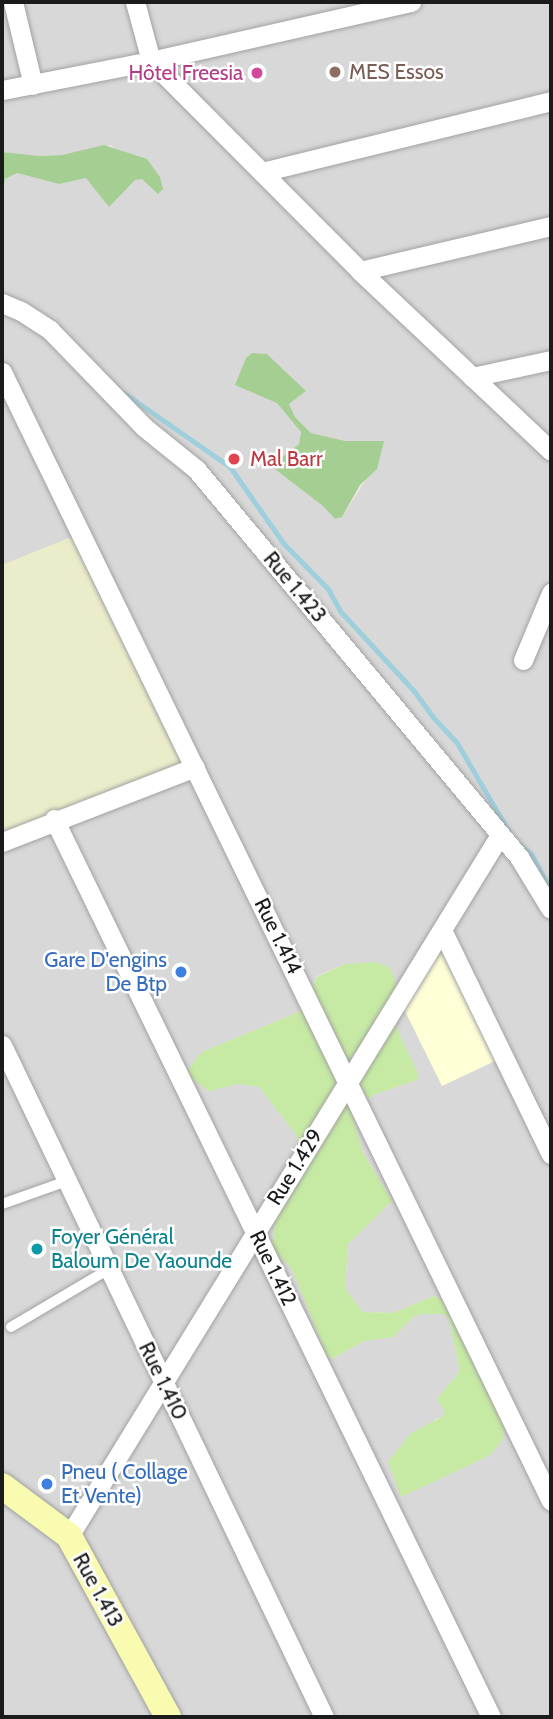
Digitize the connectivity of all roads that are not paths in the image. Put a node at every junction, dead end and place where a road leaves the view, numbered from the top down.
1 (13, 2) edge
2 (135, 2) edge
3 (411, 2) edge
4 (151, 61) junction
5 (33, 85) junction
6 (2, 90) edge
7 (551, 101) edge
8 (262, 172) junction
9 (551, 226) edge
10 (360, 271) junction
11 (2, 303) edge
12 (551, 360) edge
13 (2, 372) edge
14 (472, 377) junction
15 (551, 451) edge
16 (551, 593) edge
17 (523, 660) dead end
18 (195, 767) junction
19 (54, 819) junction
20 (500, 835) junction
21 (2, 842) edge
22 (550, 908) edge
23 (442, 929) junction
24 (2, 1045) edge
25 (349, 1081) junction
26 (551, 1154) edge
27 (67, 1181) junction
28 (2, 1204) edge
29 (256, 1233) junction
30 (109, 1269) junction
31 (11, 1327) dead end
32 (163, 1383) junction
33 (2, 1486) edge
34 (551, 1501) edge
35 (69, 1536) junction
36 (168, 1717) edge
37 (324, 1717) edge
38 (491, 1717) edge

1 - 5 street
2 - 4 street
3 - 4 street
4 - 5 street
4 - 8 street
5 - 6 street
7 - 8 street
8 - 10 street
9 - 10 street
10 - 14 street
11 - 20 street, Rue 1.423
12 - 14 street
13 - 18 street, Rue 1.414
14 - 15 street
16 - 17 street
18 - 19 street
18 - 25 street, Rue 1.414
19 - 21 street
19 - 29 street, Rue 1.412
20 - 22 street, Rue 1.423
20 - 23 street, Rue 1.429
23 - 25 street, Rue 1.429
23 - 26 street
24 - 27 street, Rue 1.410
25 - 29 street, Rue 1.429
25 - 34 street, Rue 1.414
27 - 28 lane
27 - 30 street, Rue 1.410
29 - 32 street, Rue 1.429
29 - 38 street, Rue 1.412
30 - 31 lane
30 - 32 street, Rue 1.410
32 - 35 street, Rue 1.429
32 - 37 street, Rue 1.410
33 - 35 street, Rue 1.413
35 - 36 street, Rue 1.413

